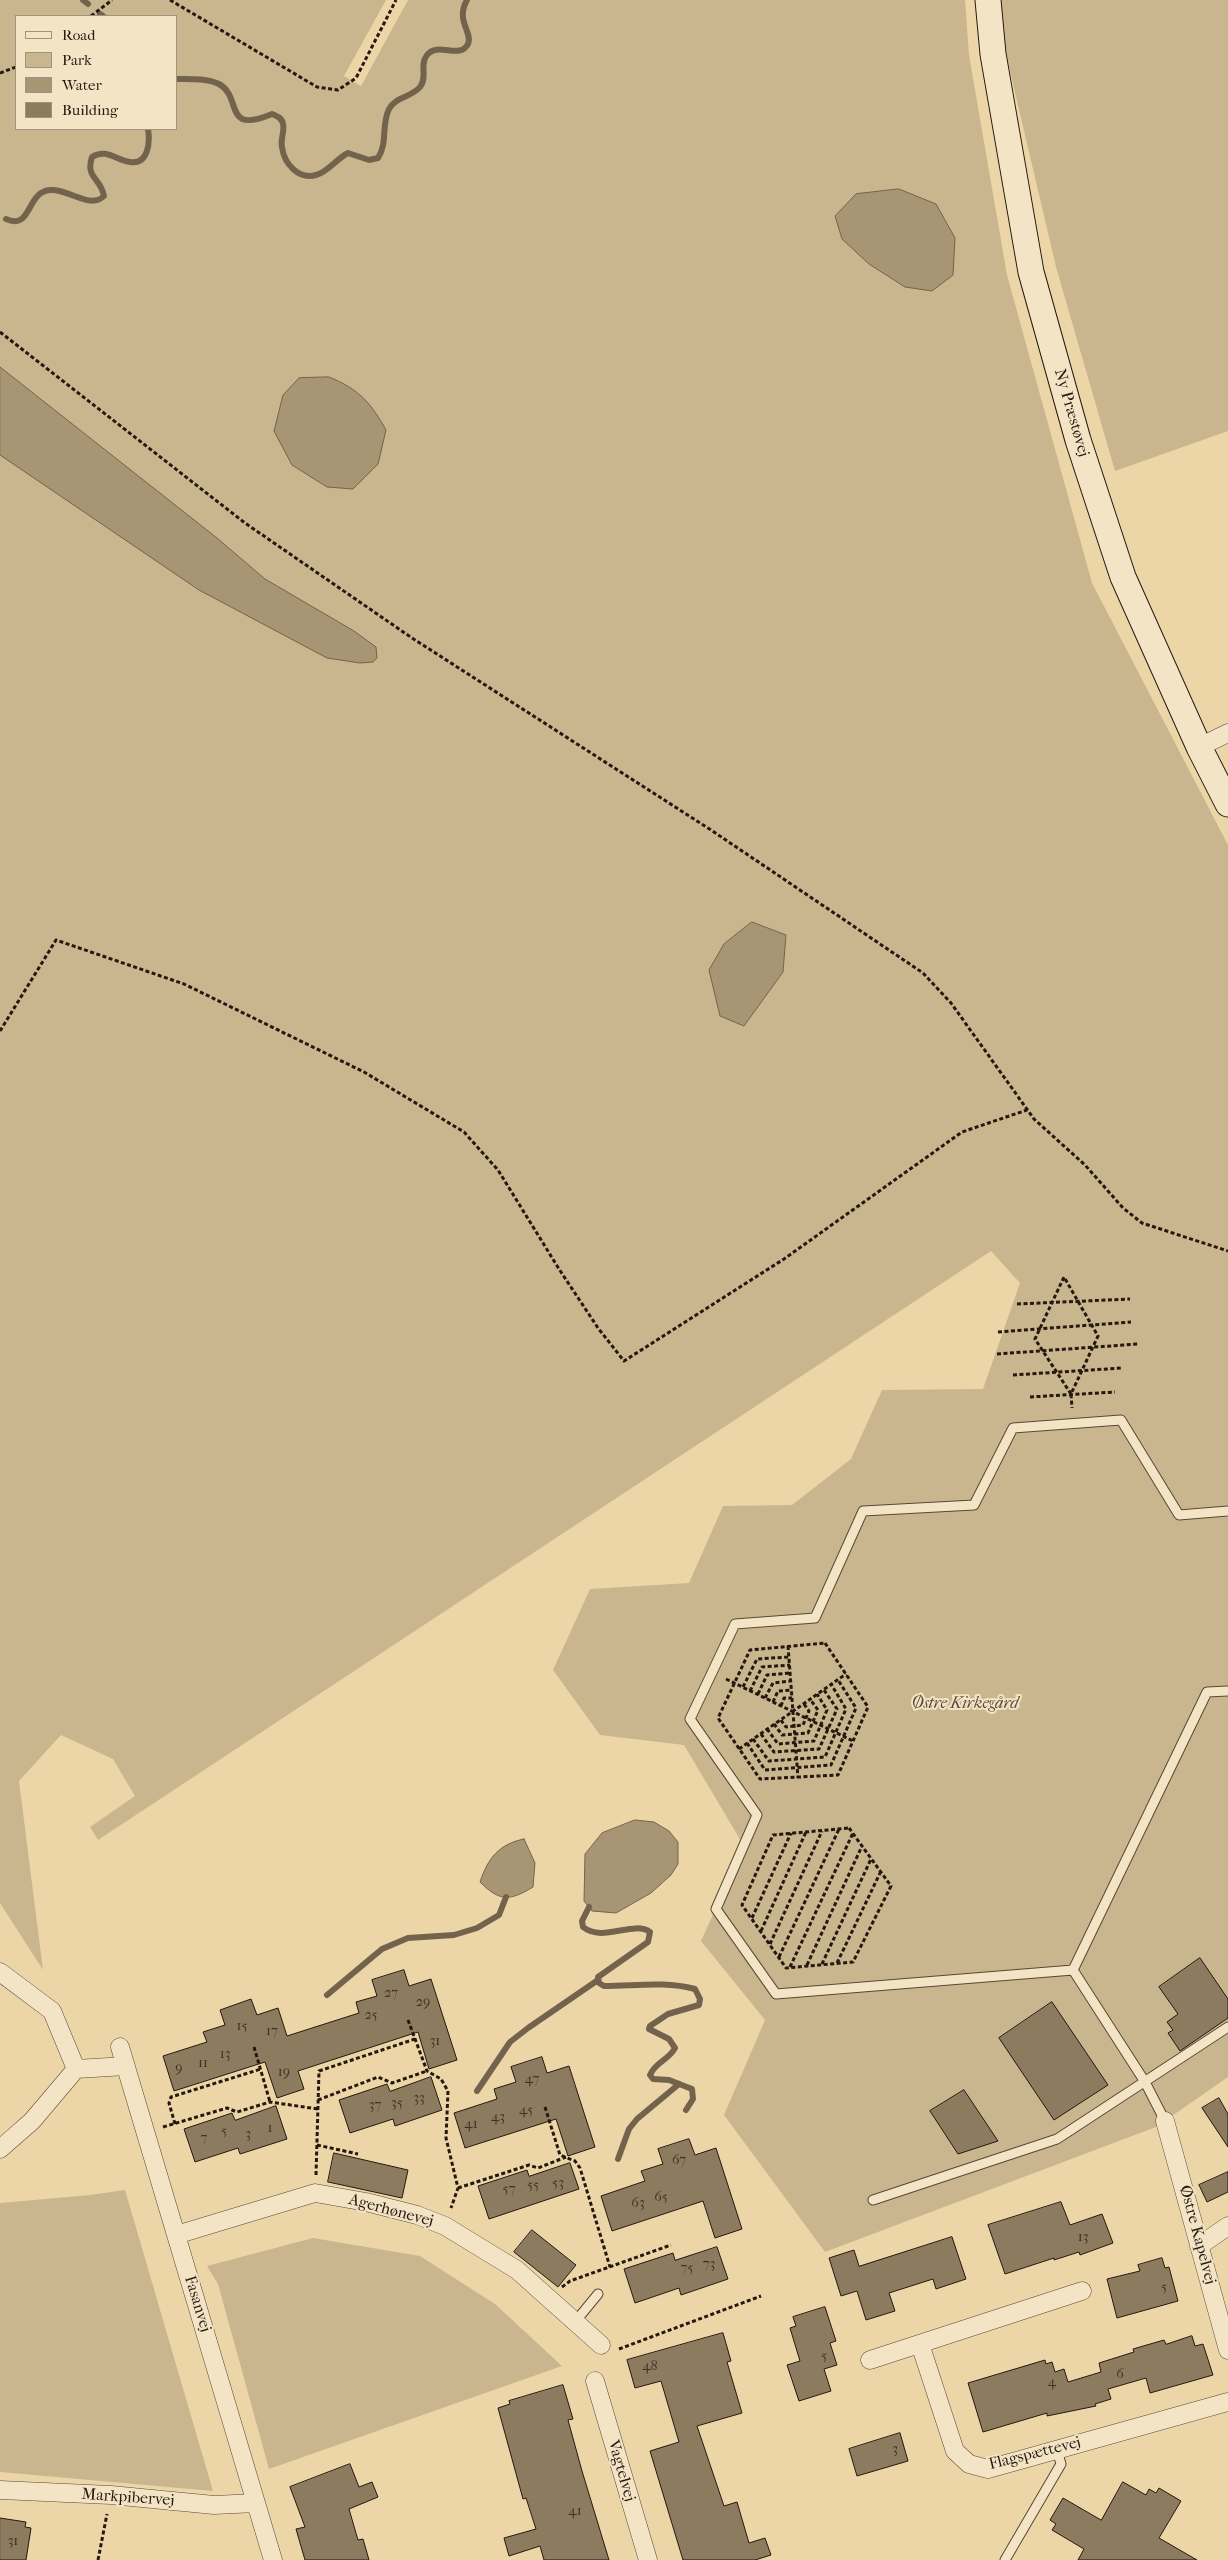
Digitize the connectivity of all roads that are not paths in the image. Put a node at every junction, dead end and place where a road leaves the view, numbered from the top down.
1 (988, 0) edge
2 (1228, 733) edge
3 (1199, 747) junction
4 (1228, 804) edge
5 (1228, 1511) edge
6 (1228, 1690) edge
7 (1073, 1970) junction
8 (0, 1972) edge
9 (1228, 2027) edge
10 (120, 2048) dead end
11 (126, 2066) junction
12 (76, 2069) junction
13 (1145, 2082) junction
14 (1165, 2121) joint
15 (0, 2149) edge
16 (873, 2200) dead end
17 (1228, 2226) edge
18 (176, 2234) junction
19 (1199, 2246) junction
20 (1082, 2290) dead end
21 (598, 2294) dead end
22 (575, 2322) junction
23 (920, 2344) junction
24 (601, 2345) road end
25 (1228, 2350) edge
26 (870, 2360) dead end
27 (594, 2381) dead end
28 (1228, 2402) edge
29 (1058, 2450) junction
30 (0, 2490) edge
31 (256, 2503) junction
32 (273, 2560) edge
33 (648, 2560) edge
34 (1005, 2560) edge

1 - 3 street, Ny Præstøvej
2 - 3 street
3 - 4 street, Ny Præstøvej
5 - 7 lane
6 - 7 lane
7 - 13 lane
8 - 12 street
9 - 13 lane
10 - 11 street, Fasanvej
11 - 12 street
11 - 18 street, Fasanvej
12 - 15 street
13 - 14 lane
13 - 16 lane
14 - 19 street, Østre Kapelvej
17 - 19 street
18 - 22 street, Agerhønevej
18 - 31 street, Fasanvej
19 - 25 street, Østre Kapelvej
20 - 23 street
21 - 22 lane
22 - 24 street, Agerhønevej
23 - 26 street
23 - 29 street, Flagspættevej
27 - 33 street, Vagtelvej
28 - 29 street, Flagspættevej
29 - 34 lane
30 - 31 street, Markpibervej
31 - 32 street, Fasanvej

